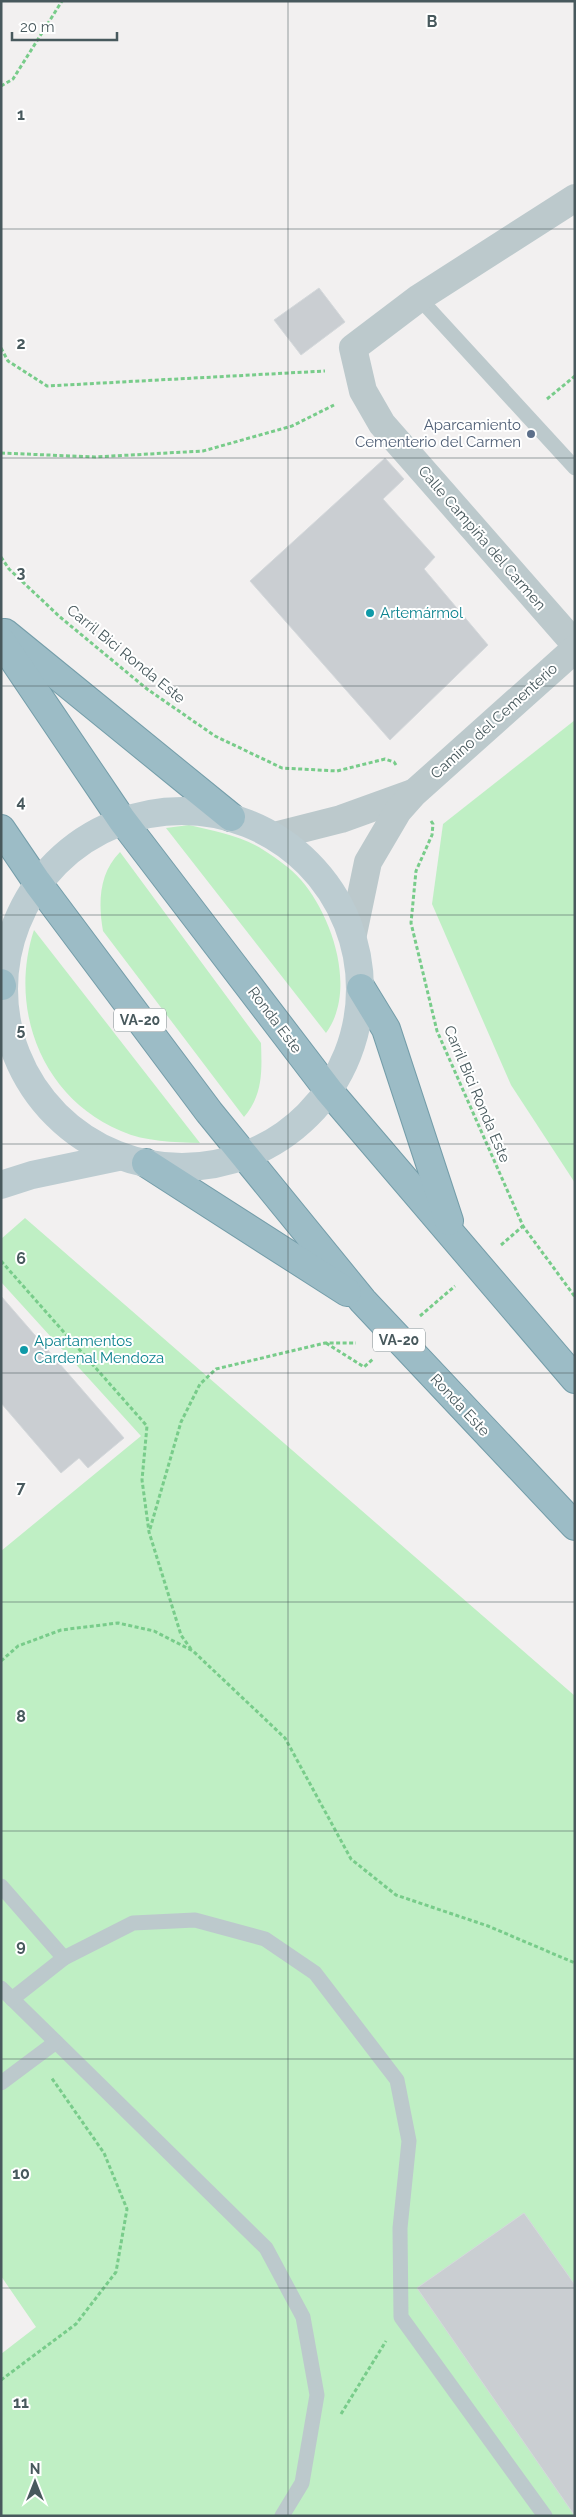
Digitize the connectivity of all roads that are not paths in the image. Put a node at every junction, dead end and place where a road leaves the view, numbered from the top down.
1 (575, 198) edge
2 (419, 298) junction
3 (575, 468) edge
4 (1, 630) edge
5 (1, 641) edge
6 (575, 644) edge
7 (575, 649) edge
8 (414, 793) junction
9 (231, 817) junction
10 (122, 820) junction
11 (1, 829) edge
12 (274, 836) junction
13 (38, 882) junction
14 (353, 934) junction
15 (2, 985) edge
16 (361, 988) junction
17 (3, 1024) edge
18 (329, 1091) junction
19 (246, 1156) junction
20 (118, 1157) junction
21 (146, 1163) junction
22 (1, 1185) edge
23 (453, 1234) junction
24 (363, 1301) junction
25 (575, 1378) edge
26 (575, 1526) edge
27 (1, 1886) edge
28 (64, 1958) junction
29 (1, 1988) edge
30 (12, 1999) junction
31 (56, 2042) junction
32 (1, 2083) edge
33 (282, 2516) edge
34 (545, 2516) edge

1 - 2 street, Calle Campiña del Carmen
2 - 3 lane
2 - 6 street, Calle Campiña del Carmen
4 - 9 highway
5 - 10 highway, Ronda Este
7 - 8 street, Camino del Cementerio
8 - 12 street, Camino del Cementerio
8 - 14 street, Camino del Cementerio
9 - 10 main road
9 - 12 main road
10 - 13 main road
10 - 18 highway, Ronda Este
11 - 13 highway, Ronda Este / VA-20
12 - 14 main road
13 - 15 main road
13 - 19 highway, Ronda Este / VA-20
14 - 16 main road
15 - 17 main road
16 - 18 main road
16 - 23 highway
17 - 20 main road
18 - 19 main road
18 - 23 highway, Ronda Este
19 - 21 main road
19 - 24 highway, Ronda Este / VA-20
20 - 21 main road
20 - 22 main road
21 - 24 highway
23 - 25 highway, Ronda Este
24 - 26 highway, Ronda Este / VA-20
27 - 28 lane
28 - 30 lane
28 - 34 lane
29 - 30 lane
30 - 31 lane
31 - 32 lane
31 - 33 lane

